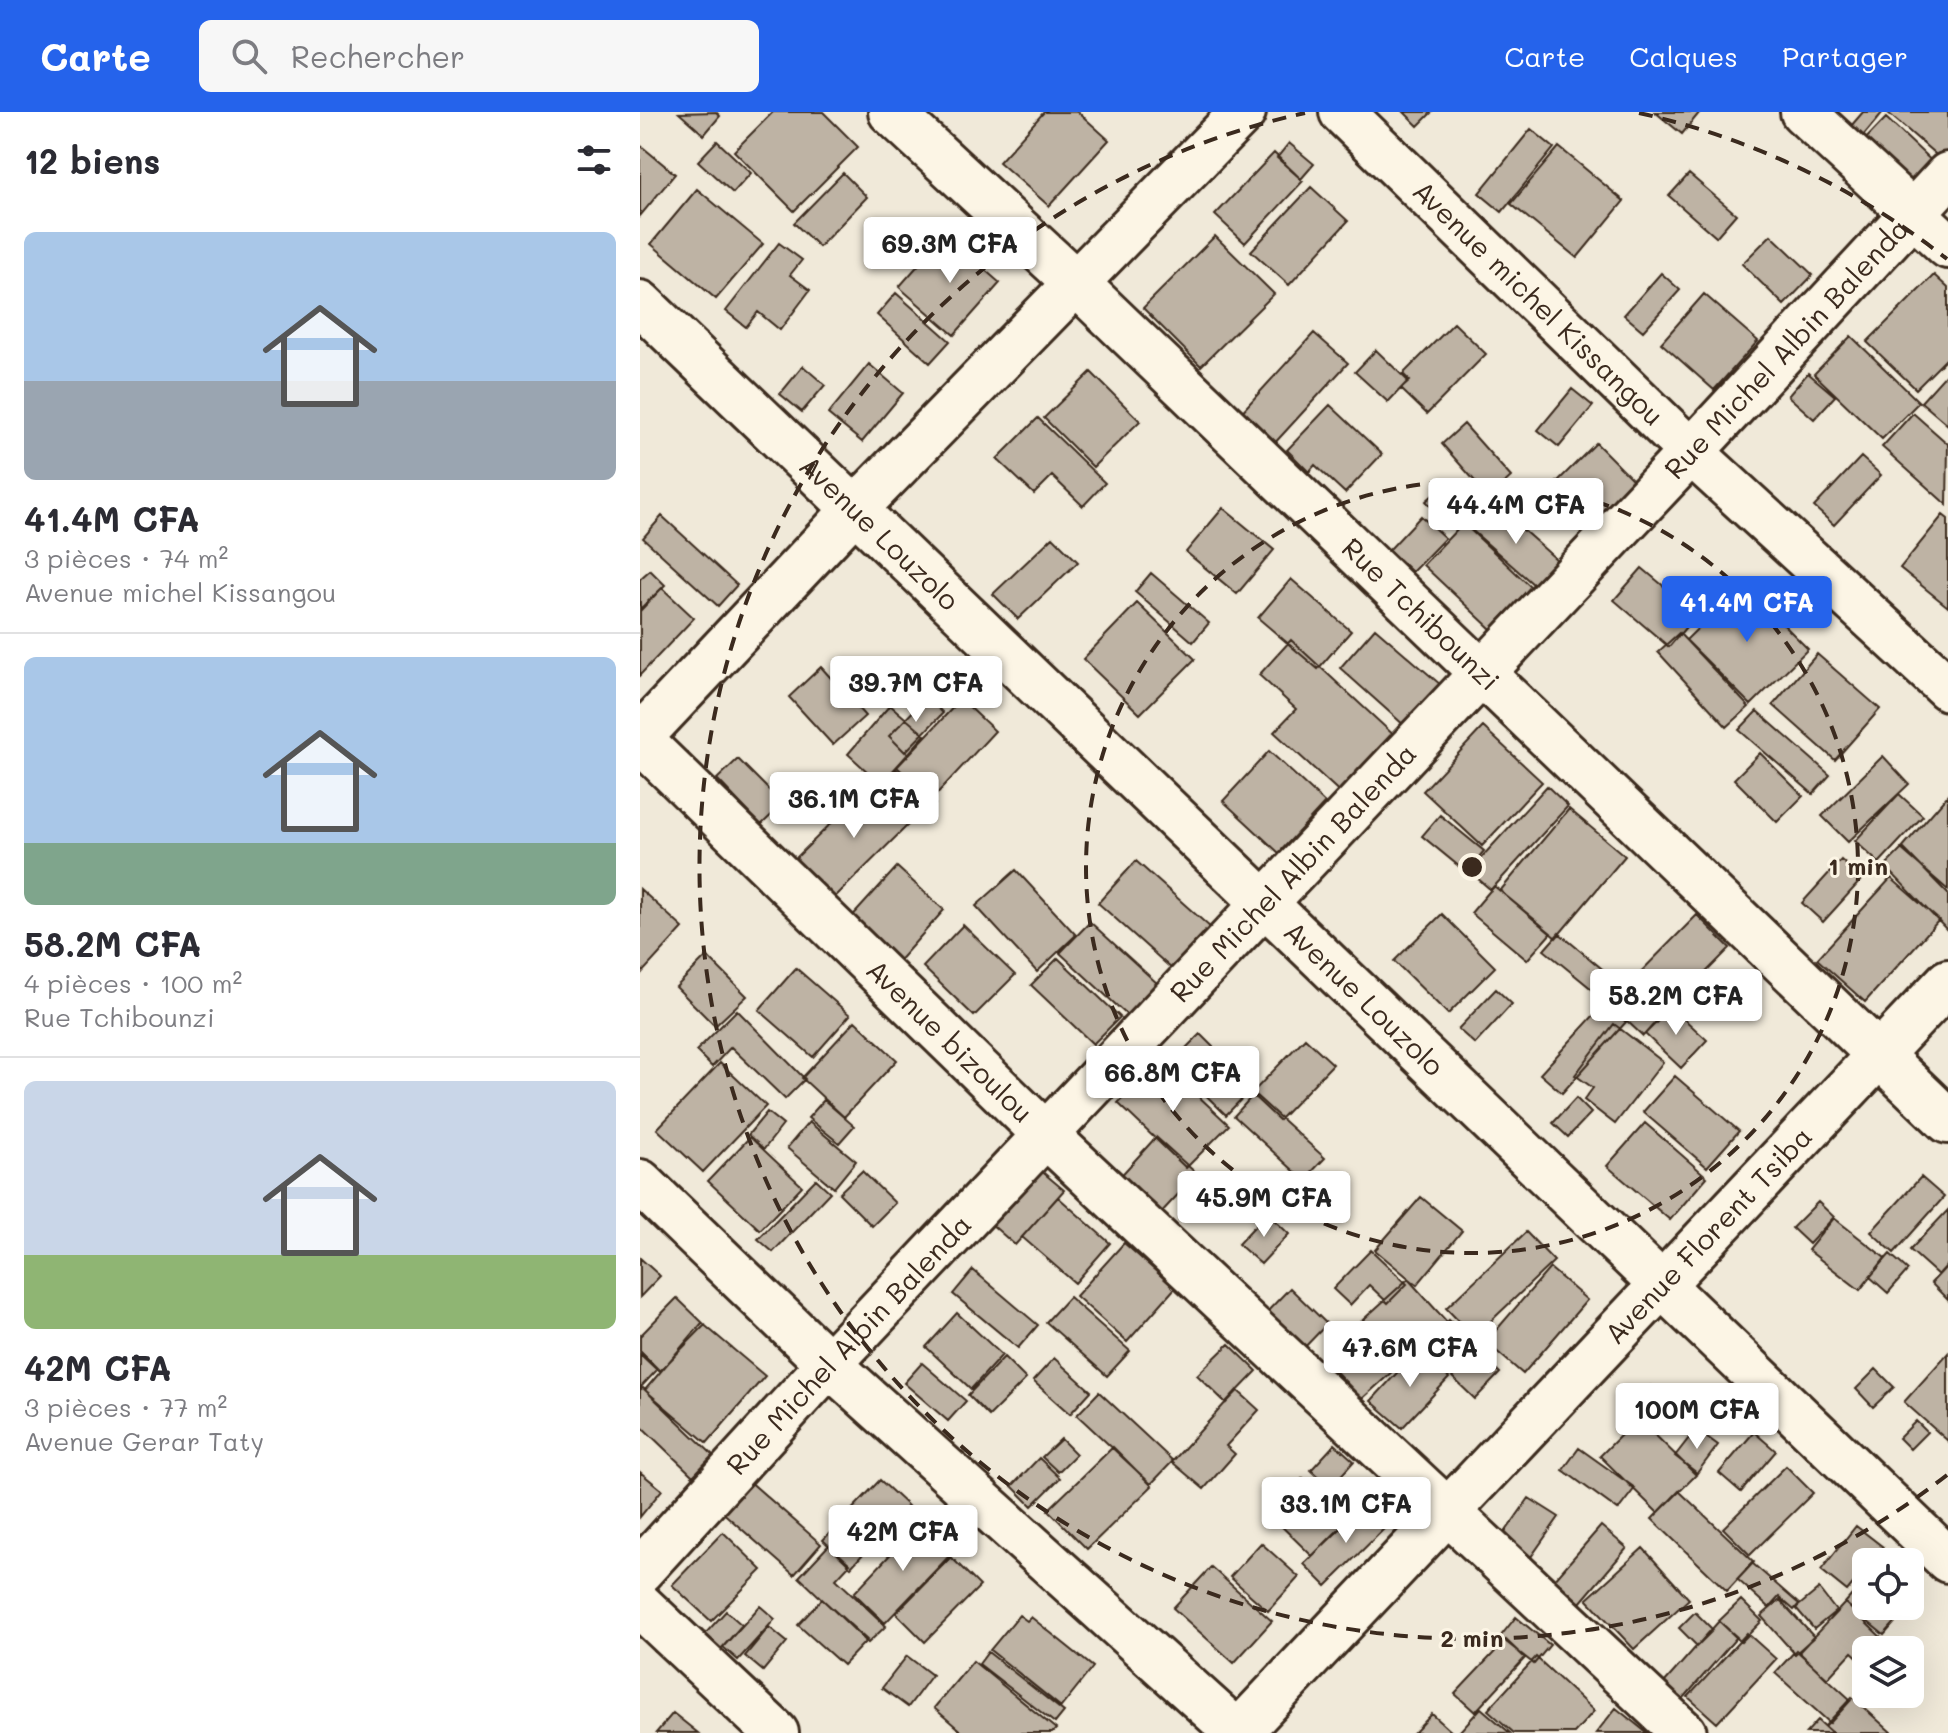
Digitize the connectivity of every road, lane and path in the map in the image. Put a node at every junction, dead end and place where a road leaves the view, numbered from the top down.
1 (891, 112) edge
2 (1243, 112) edge
3 (1342, 112) edge
4 (1803, 112) edge
5 (1948, 175) edge
6 (1912, 212) junction
7 (1948, 246) edge
8 (1076, 283) junction
9 (640, 303) edge
10 (1691, 452) junction
11 (856, 508) junction
12 (1482, 673) junction
13 (1948, 688) edge
14 (640, 738) edge
15 (1266, 903) junction
16 (1948, 982) edge
17 (1878, 1055) junction
18 (1948, 1121) edge
19 (1046, 1135) junction
20 (640, 1182) edge
21 (1662, 1285) junction
22 (829, 1364) junction
23 (1448, 1511) junction
24 (1948, 1560) edge
25 (640, 1571) edge
26 (640, 1605) edge
27 (776, 1733) edge
28 (1238, 1733) edge
29 (1684, 1733) edge

1 - 8 street, Rue Tchibounzi
2 - 8 street
3 - 10 street, Avenue michel Kissangou
4 - 6 street
5 - 6 street, Rue Michel Albin Balenda
6 - 7 street
6 - 10 street, Rue Michel Albin Balenda
8 - 11 street
8 - 12 street, Rue Tchibounzi
9 - 11 street, Avenue Louzolo
10 - 12 street, Rue Michel Albin Balenda
10 - 13 street, Avenue michel Kissangou
11 - 14 street
11 - 15 street, Avenue Louzolo
12 - 15 street, Rue Michel Albin Balenda
12 - 17 street, Rue Tchibounzi
14 - 19 street, Avenue bizoulou
15 - 19 street, Rue Michel Albin Balenda
15 - 21 street, Avenue Louzolo
16 - 17 street, Avenue Florent Tsiba
17 - 18 street, Rue Tchibounzi
17 - 21 street, Avenue Florent Tsiba
19 - 22 street, Rue Michel Albin Balenda
19 - 23 street, Avenue bizoulou
20 - 22 street
21 - 23 street, Avenue Florent Tsiba
21 - 24 street, Avenue Louzolo
22 - 25 street, Rue Michel Albin Balenda
22 - 28 street
23 - 28 street, Avenue Florent Tsiba
23 - 29 street, Avenue bizoulou
26 - 27 street

